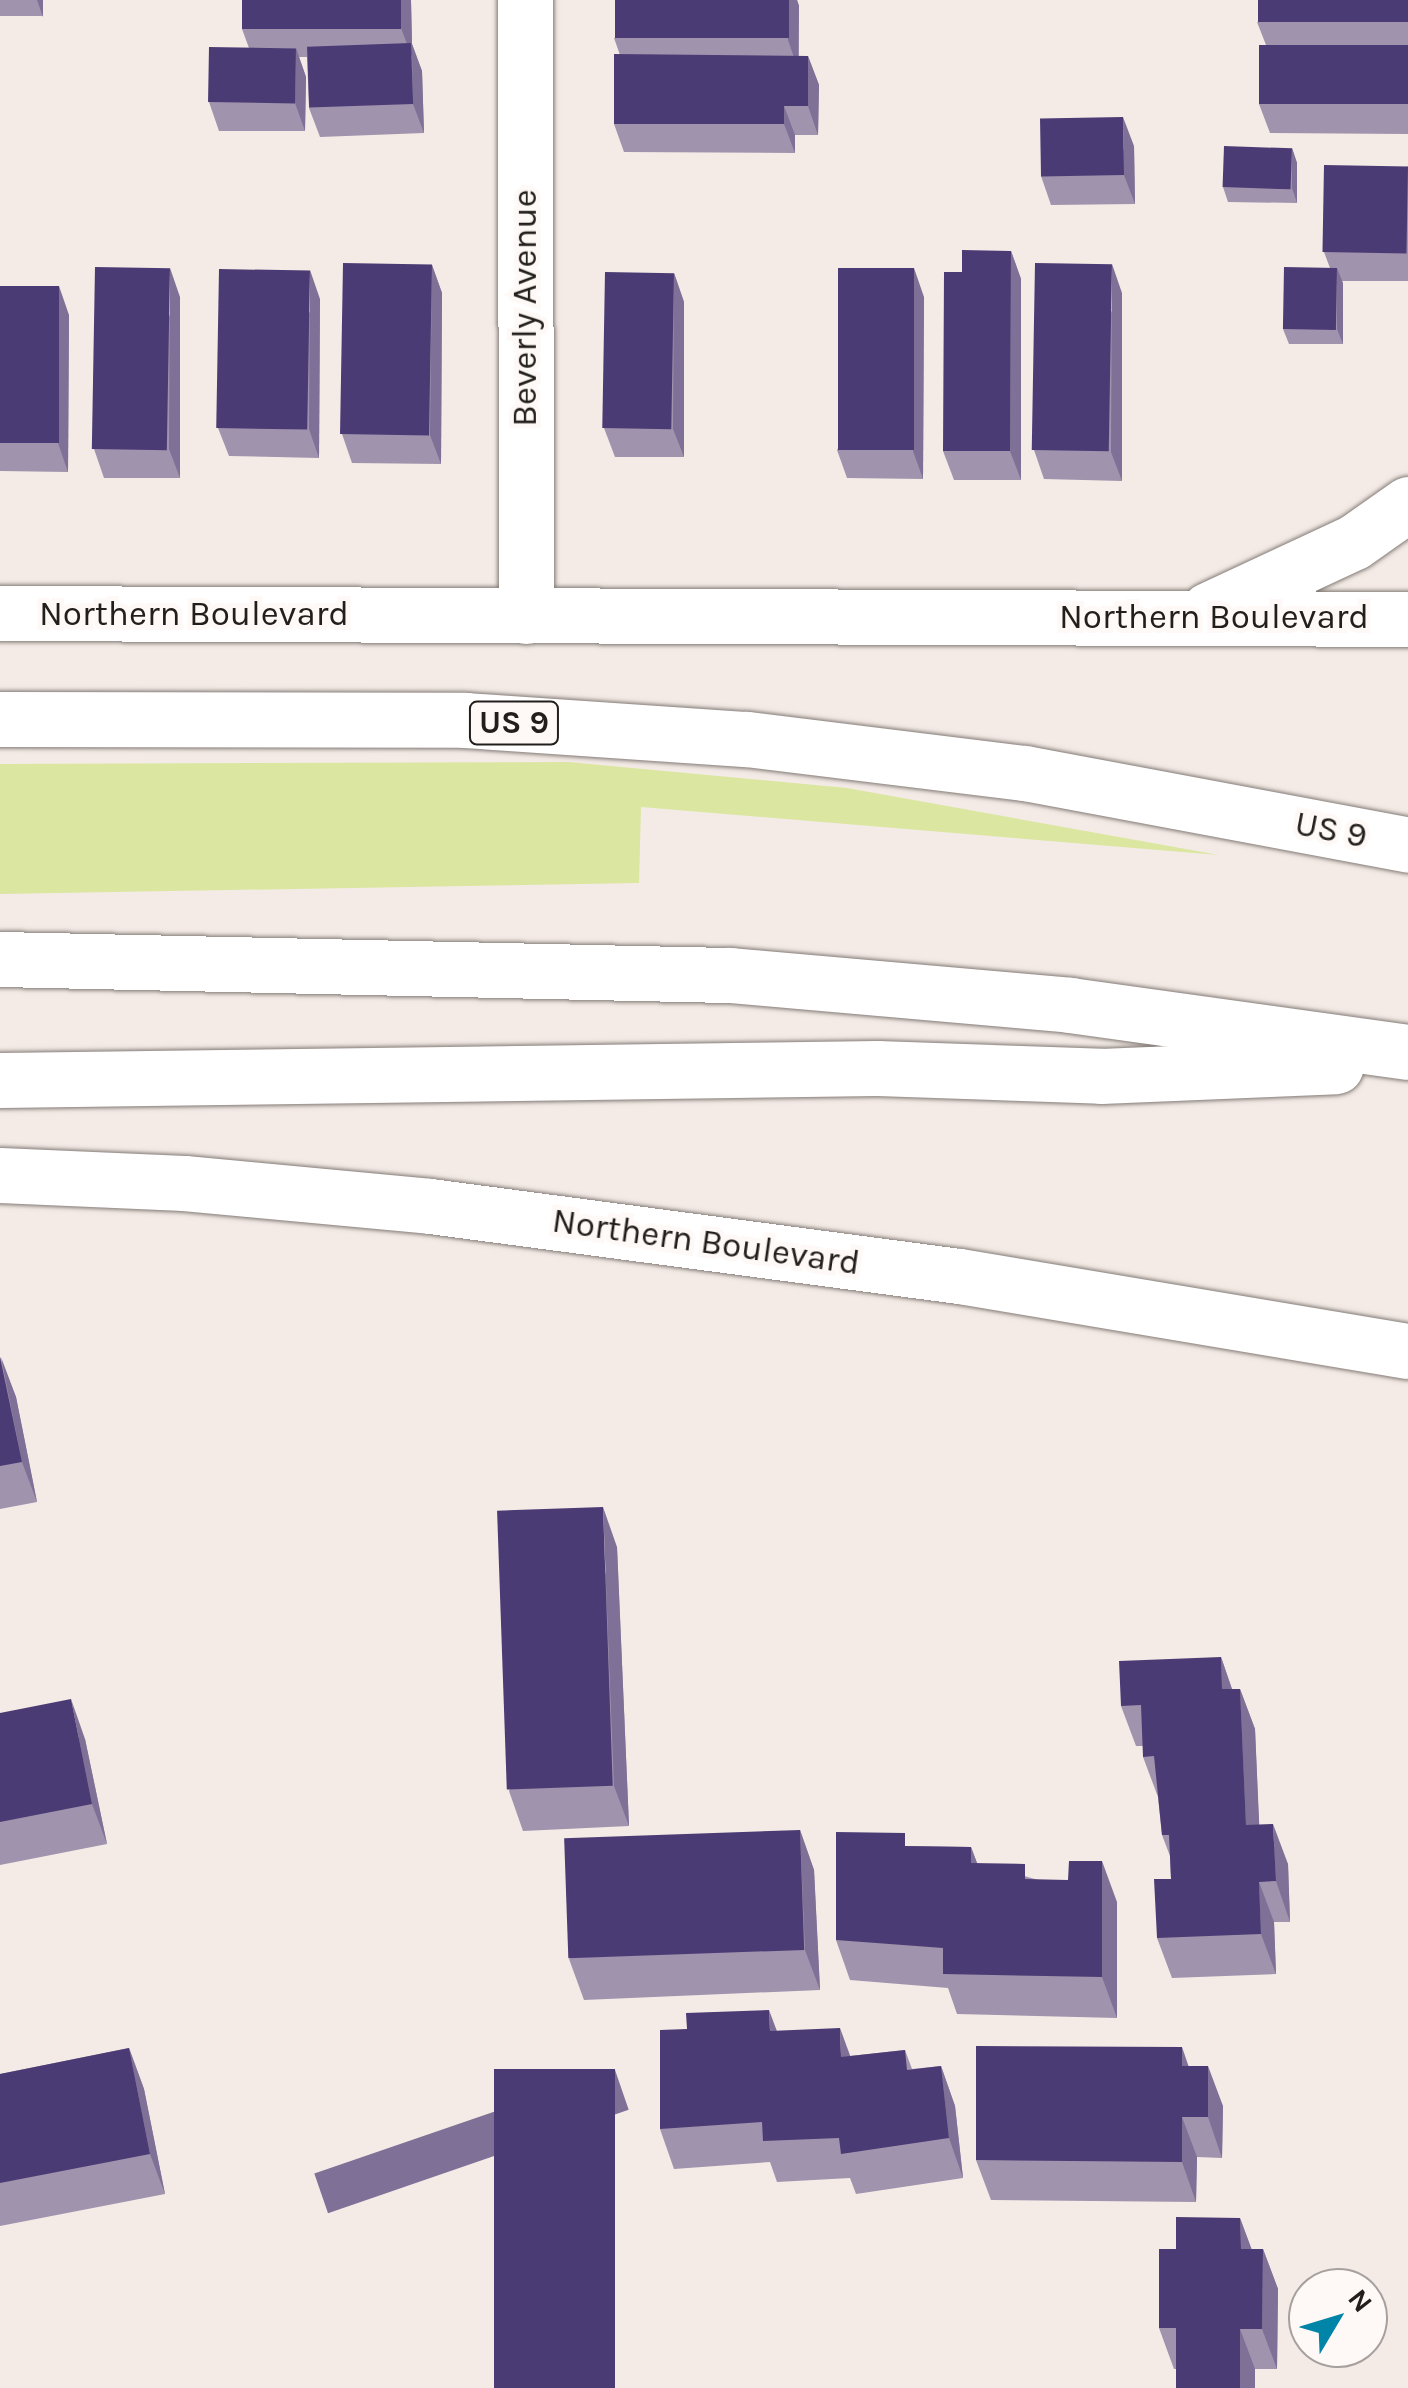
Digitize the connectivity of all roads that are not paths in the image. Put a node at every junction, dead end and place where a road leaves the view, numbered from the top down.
1 (525, 0) edge
2 (1408, 504) edge
3 (0, 614) edge
4 (526, 616) junction
5 (1193, 616) junction
6 (1408, 619) edge
7 (0, 719) edge
8 (1408, 845) edge
9 (0, 960) edge
10 (1408, 1052) edge
11 (1408, 1063) edge
12 (0, 1080) edge
13 (0, 1175) edge
14 (1408, 1350) edge

1 - 4 main road, Beverly Avenue
2 - 5 main road
3 - 4 main road, Northern Boulevard
4 - 5 main road, Northern Boulevard
5 - 6 main road, Northern Boulevard
7 - 8 main road, US 9 / US 9
9 - 10 main road
11 - 12 main road
13 - 14 main road, Northern Boulevard

